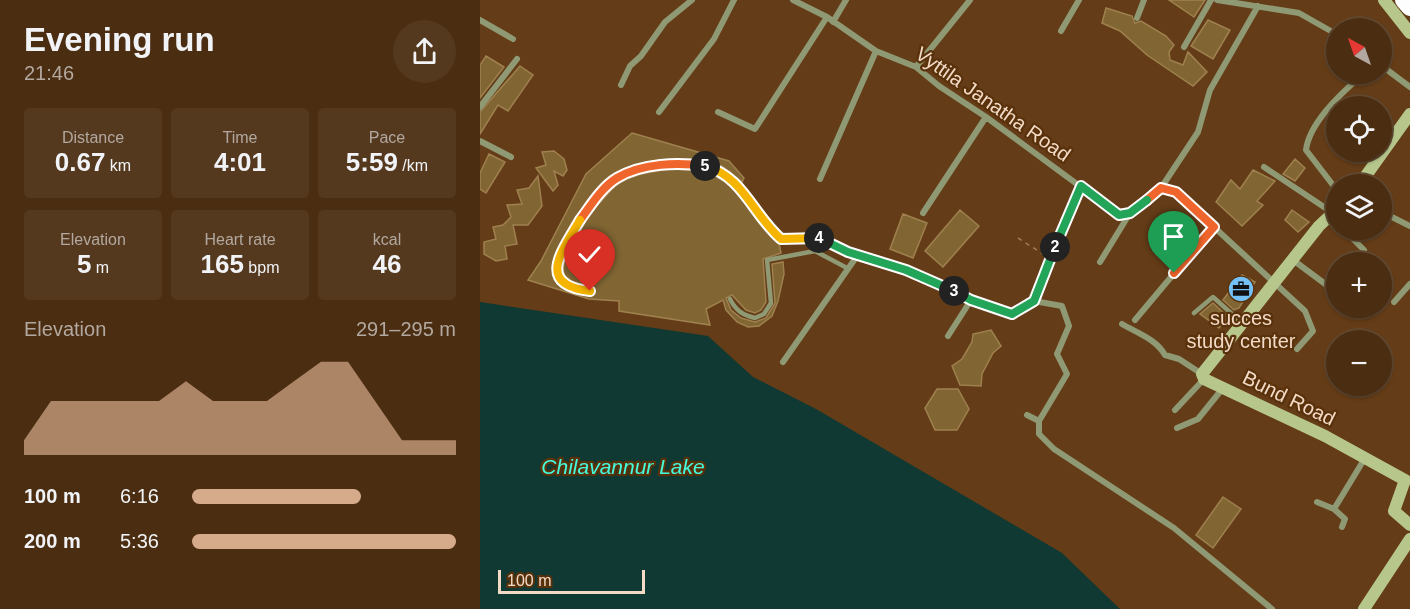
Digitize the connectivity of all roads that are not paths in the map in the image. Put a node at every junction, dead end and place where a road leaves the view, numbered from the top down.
1 (692, 0) edge
2 (734, 0) edge
3 (793, 0) edge
4 (846, 0) edge
5 (970, 0) edge
6 (1079, 0) edge
7 (1144, 0) edge
8 (1211, 0) edge
9 (1217, 0) edge
10 (1384, 0) edge
11 (1404, 0) edge
12 (1258, 6) junction
13 (1410, 7) edge
14 (827, 17) junction
15 (1137, 18) dead end
16 (480, 20) edge
17 (833, 22) junction
18 (1326, 28) edge
19 (1061, 31) dead end
20 (1410, 33) edge
21 (513, 39) dead end
22 (1184, 47) dead end
23 (876, 51) junction
24 (518, 59) dead end
25 (915, 67) junction
26 (1392, 74) edge
27 (1353, 84) edge
28 (621, 85) dead end
29 (1410, 87) edge
30 (480, 106) edge
31 (659, 112) dead end
32 (718, 112) dead end
33 (1410, 114) edge
34 (986, 117) junction
35 (480, 141) edge
36 (511, 157) dead end
37 (1264, 168) dead end
38 (1367, 174) edge
39 (1326, 176) edge
40 (820, 179) dead end
41 (1081, 186) junction
42 (1161, 188) junction
43 (1326, 211) edge
44 (923, 213) dead end
45 (1130, 213) junction
46 (1392, 217) edge
47 (1326, 225) edge
48 (1410, 226) edge
49 (1214, 227) junction
50 (1354, 240) edge
51 (1364, 250) dead end
52 (857, 256) junction
53 (1293, 261) junction
54 (1100, 262) dead end
55 (847, 268) junction
56 (1277, 283) junction
57 (1410, 284) edge
58 (1326, 285) edge
59 (590, 291) dead end
60 (730, 299) dead end
61 (971, 300) junction
62 (1034, 301) junction
63 (1394, 302) dead end
64 (1194, 313) dead end
65 (1135, 320) dead end
66 (1122, 324) dead end
67 (1243, 324) junction
68 (948, 336) dead end
69 (1297, 349) dead end
70 (783, 362) dead end
71 (1203, 376) junction
72 (1223, 388) junction
73 (1175, 410) dead end
74 (1027, 415) dead end
75 (1039, 422) junction
76 (1177, 428) dead end
77 (1365, 458) junction
78 (1317, 502) dead end
79 (1334, 509) junction
80 (1410, 525) edge
81 (1342, 528) dead end
82 (1410, 539) edge
83 (1272, 609) edge
84 (1364, 609) edge

1 - 28 street
2 - 31 street
3 - 14 street, Vyttila Janatha Road
4 - 17 street
5 - 25 street
6 - 19 street
7 - 15 street
8 - 22 street
9 - 12 street
10 - 20 street
11 - 13 highway
12 - 18 street
12 - 42 street
14 - 17 street, Vyttila Janatha Road
14 - 32 street
16 - 21 street
17 - 23 street, Vyttila Janatha Road
23 - 25 street, Vyttila Janatha Road
23 - 40 street
24 - 30 street
25 - 34 street, Vyttila Janatha Road
26 - 29 street
27 - 39 street
33 - 38 street
34 - 41 street, Vyttila Janatha Road
34 - 44 street
35 - 36 street
37 - 43 street
41 - 45 street, Vyttila Janatha Road
41 - 62 street
42 - 45 street
42 - 49 street
45 - 54 street
46 - 48 street
47 - 53 street
49 - 56 street
49 - 65 street
50 - 51 street
52 - 55 street
52 - 59 lane
52 - 61 street
53 - 56 street
53 - 58 street
55 - 60 lane
55 - 70 street
56 - 67 street
56 - 69 street
57 - 63 street
61 - 62 street
61 - 68 street
62 - 75 street
64 - 67 lane
66 - 71 street
67 - 71 street
71 - 72 street, Bund Road
71 - 73 street
72 - 76 street
72 - 77 street, Bund Road
74 - 75 street
75 - 83 street
77 - 79 street
77 - 80 street, Bund Road
78 - 79 street
79 - 81 street
82 - 84 street

